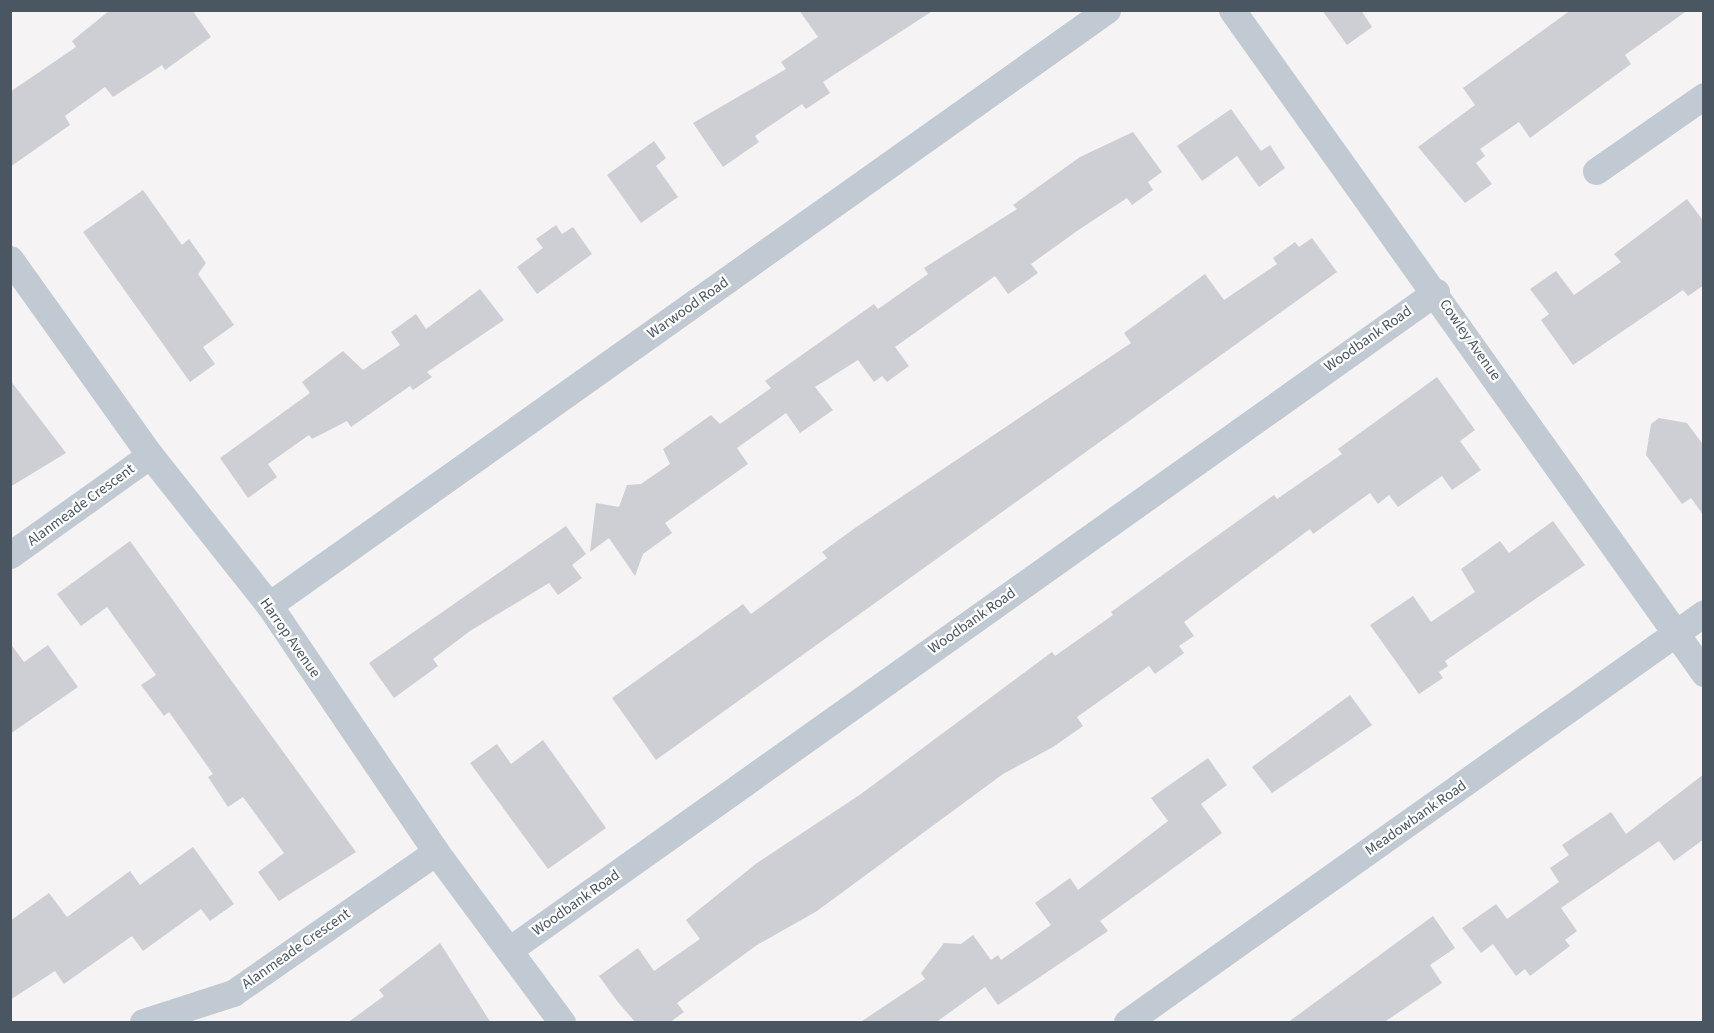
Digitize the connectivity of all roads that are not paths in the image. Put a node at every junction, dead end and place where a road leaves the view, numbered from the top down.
1 (1107, 10) edge
2 (1232, 10) edge
3 (1704, 96) edge
4 (1596, 171) dead end
5 (10, 259) edge
6 (1436, 292) junction
7 (150, 455) junction
8 (10, 555) edge
9 (269, 605) junction
10 (1704, 614) edge
11 (1675, 634) junction
12 (1704, 673) edge
13 (436, 852) junction
14 (509, 950) junction
15 (143, 1023) edge
16 (562, 1023) edge
17 (1127, 1023) edge

1 - 9 street, Warwood Road
2 - 6 street, Cowley Avenue
3 - 4 street
5 - 7 street, Harrop Avenue
6 - 11 street, Cowley Avenue
6 - 14 street, Woodbank Road
7 - 8 street, Alanmeade Crescent
7 - 9 street, Harrop Avenue
9 - 13 street, Harrop Avenue
10 - 11 street, Meadowbank Road
11 - 12 street, Cowley Avenue
11 - 17 street, Meadowbank Road
13 - 14 street, Harrop Avenue
13 - 15 street, Alanmeade Crescent
14 - 16 street, Harrop Avenue

